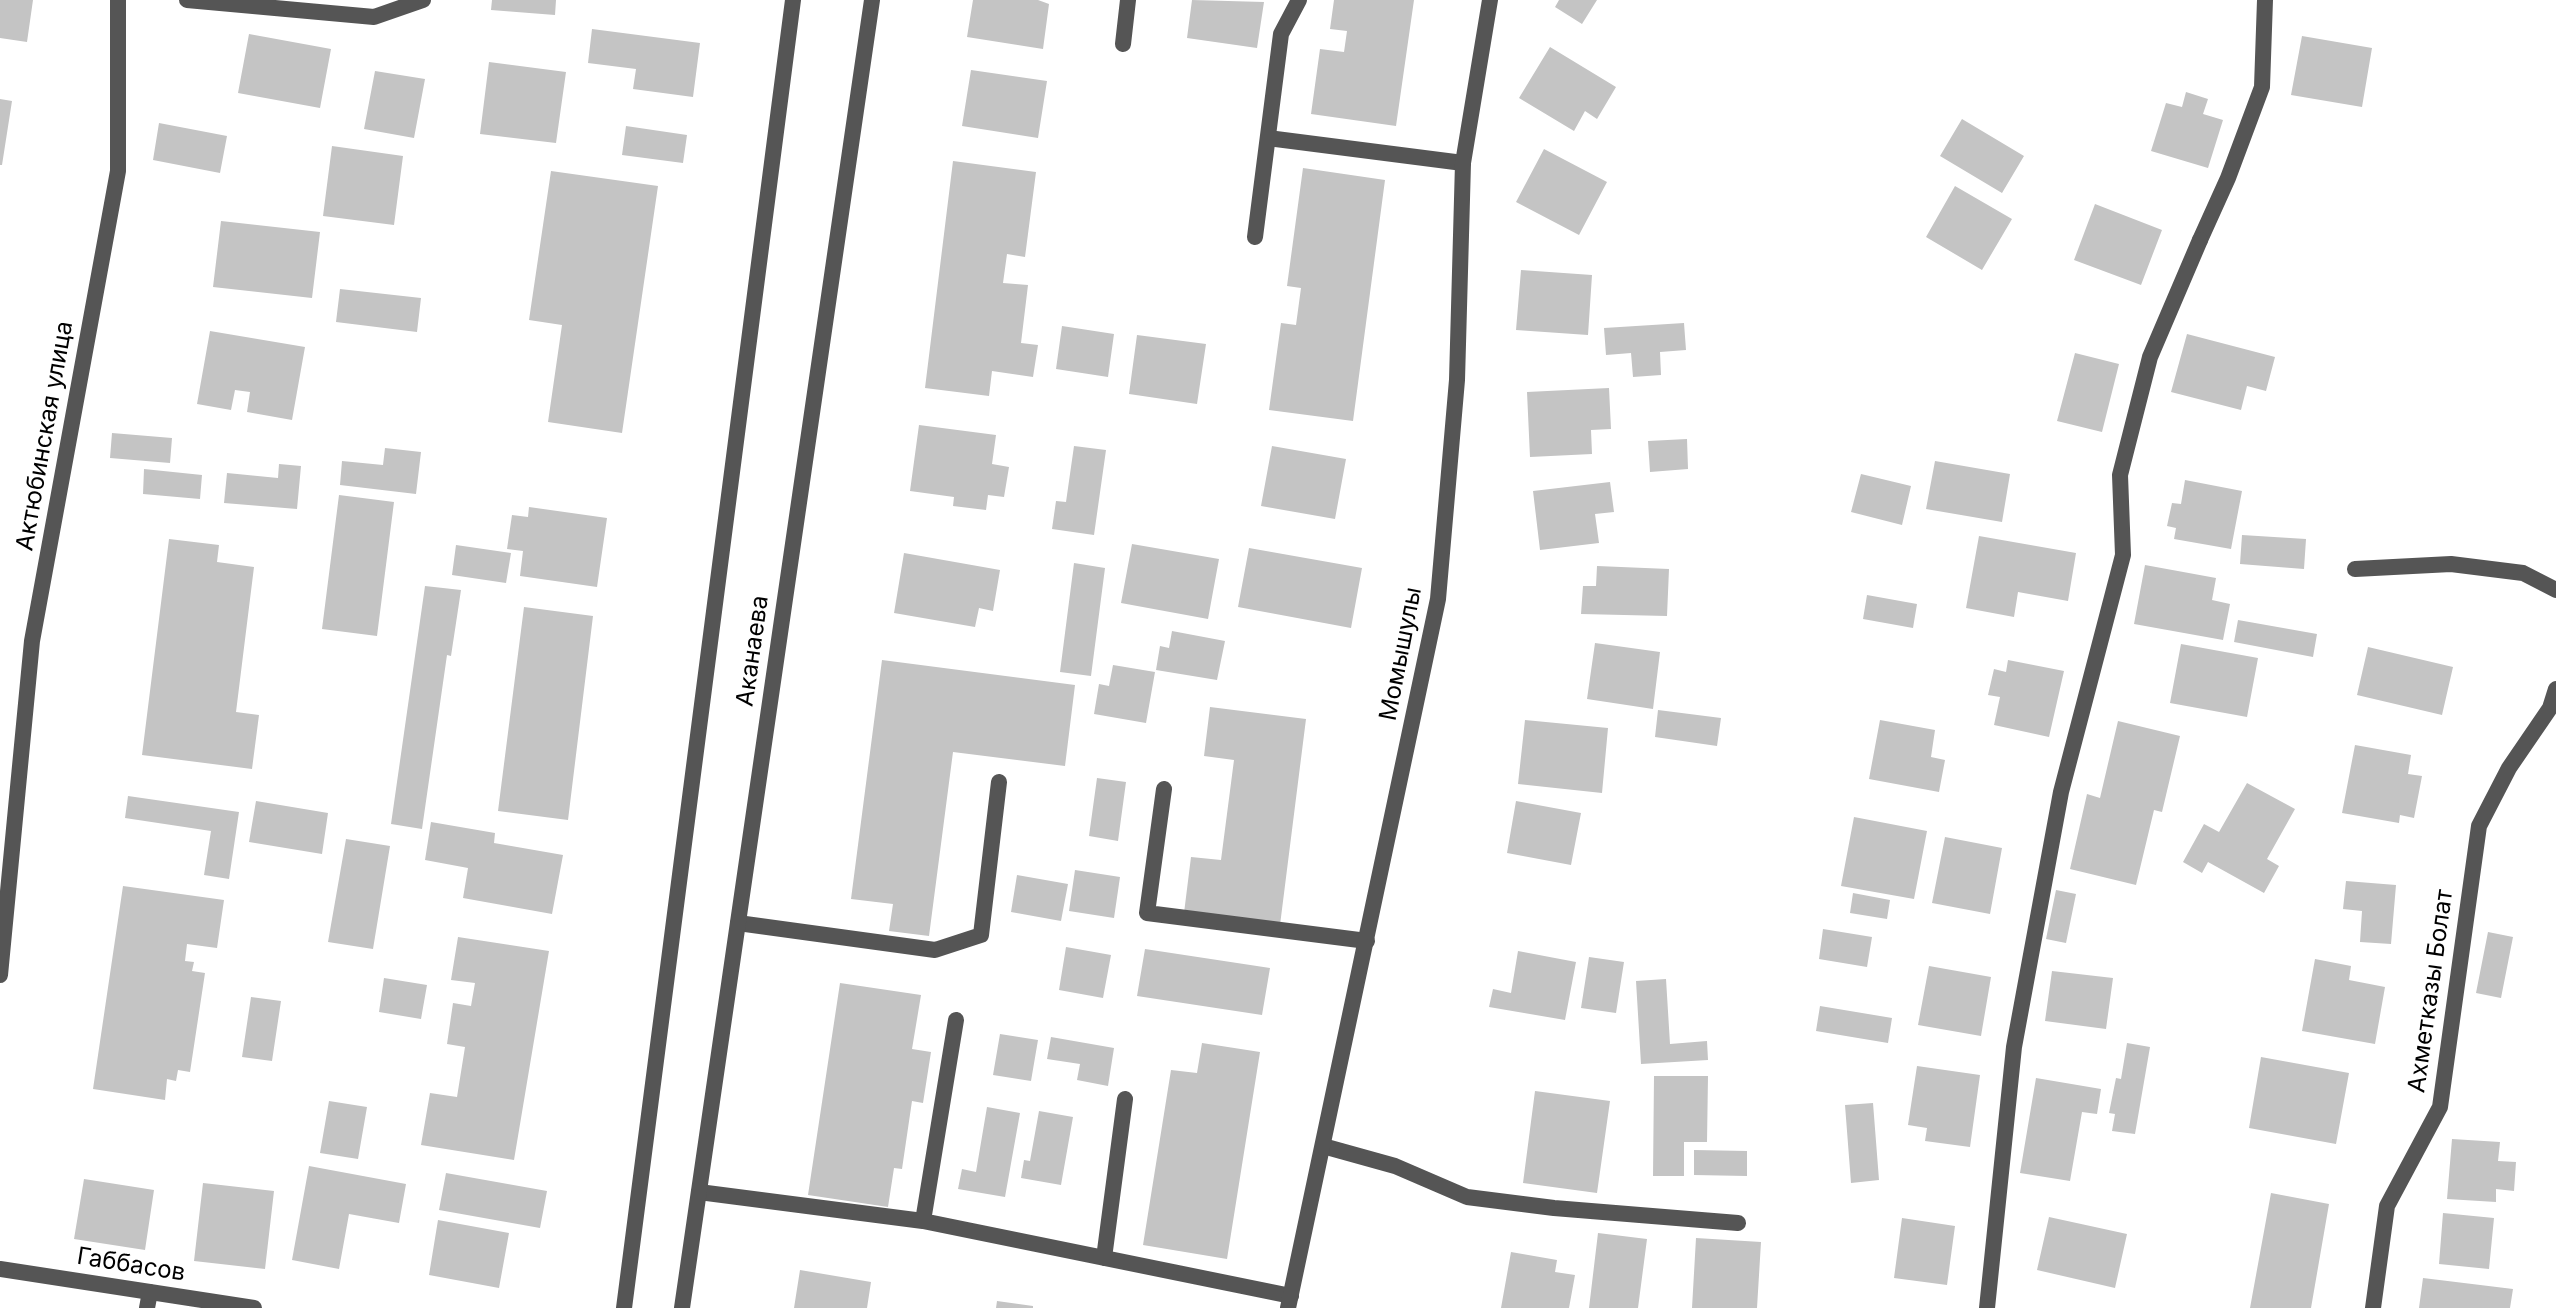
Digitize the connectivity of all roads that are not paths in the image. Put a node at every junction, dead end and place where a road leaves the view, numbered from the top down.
1 (118, 0) edge
2 (187, 0) edge
3 (423, 0) edge
4 (793, 0) edge
5 (872, 0) edge
6 (1128, 0) edge
7 (1299, 0) edge
8 (1490, 0) edge
9 (2265, 0) edge
10 (1123, 44) dead end
11 (1268, 138) junction
12 (1463, 163) junction
13 (1255, 237) dead end
14 (2355, 569) dead end
15 (2556, 590) edge
16 (2556, 689) edge
17 (999, 782) dead end
18 (1164, 789) dead end
19 (738, 923) junction
20 (1367, 941) junction
21 (0, 975) edge
22 (956, 1020) dead end
23 (1125, 1099) dead end
24 (1323, 1146) junction
25 (699, 1192) junction
26 (923, 1221) junction
27 (1738, 1223) dead end
28 (1104, 1258) junction
29 (0, 1269) edge
30 (149, 1300) edge
31 (1290, 1302) edge
32 (254, 1308) edge
33 (624, 1308) edge
34 (682, 1308) edge
35 (1987, 1308) edge
36 (2373, 1308) edge

1 - 21 street, Актюбинская улица
2 - 3 street
4 - 33 street, Аканаева
5 - 19 street, Аканаева
6 - 10 street
7 - 11 street
8 - 12 street, Момышулы
9 - 35 street
11 - 12 street
11 - 13 street
12 - 20 street, Момышулы
14 - 15 street
16 - 36 street, Ахметказы Болат
17 - 19 street
18 - 20 street
19 - 25 street, Аканаева
20 - 24 street, Момышулы
22 - 26 street
23 - 28 street
24 - 27 street
24 - 31 street, Момышулы
25 - 26 street
25 - 34 street, Аканаева
26 - 28 street
28 - 31 street
29 - 30 street, Габбасов
30 - 32 street, Габбасов

